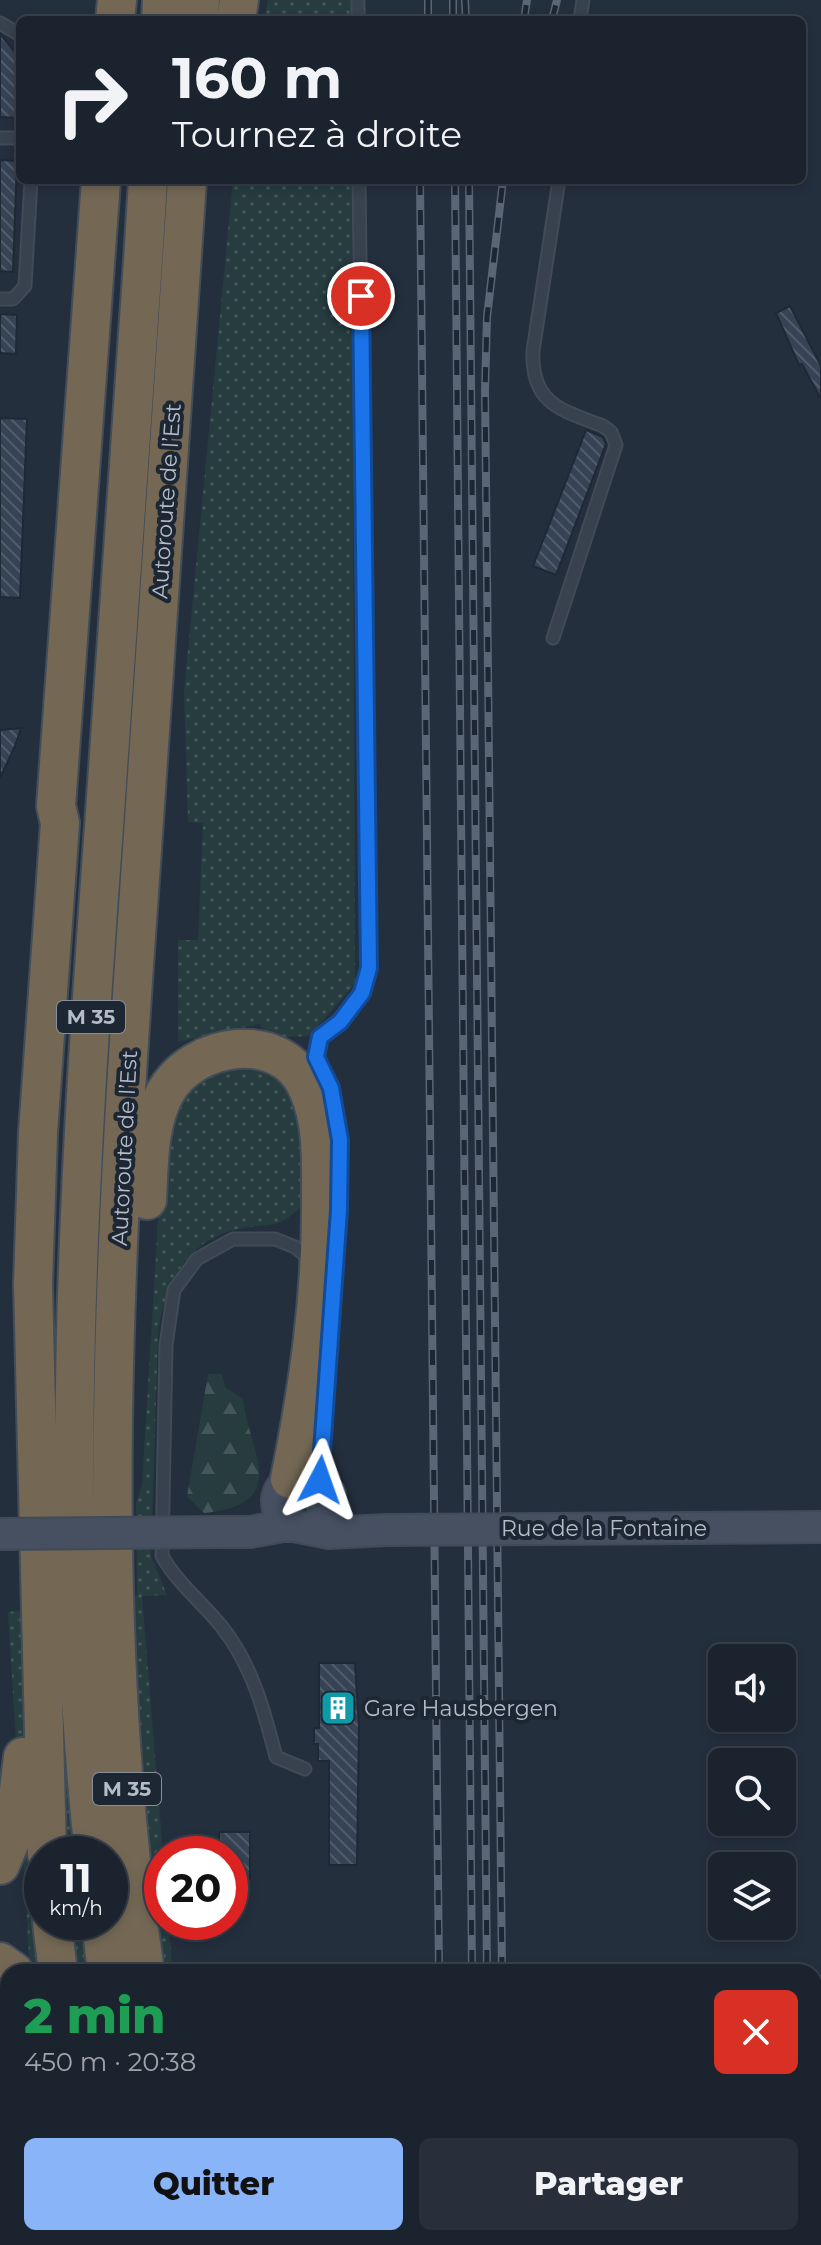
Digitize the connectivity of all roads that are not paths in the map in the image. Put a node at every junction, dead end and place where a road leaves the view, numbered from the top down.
1 (31, 184) edge
2 (138, 184) edge
3 (148, 184) edge
4 (187, 184) edge
5 (212, 184) edge
6 (359, 184) edge
7 (558, 184) edge
8 (96, 191) edge
9 (182, 248) junction
10 (0, 299) edge
11 (553, 638) dead end
12 (60, 823) junction
13 (340, 1182) dead end
14 (327, 1271) junction
15 (115, 1364) junction
16 (327, 1364) dead end
17 (303, 1503) junction
18 (821, 1527) edge
19 (0, 1534) edge
20 (40, 1615) junction
21 (305, 1769) dead end
22 (46, 1836) edge
23 (93, 1836) edge
24 (0, 1865) edge
25 (54, 1940) edge
26 (103, 1940) edge
27 (57, 1964) edge
28 (106, 1964) edge
29 (144, 1964) edge

1 - 10 lane
2 - 12 highway
3 - 23 highway, Autoroute de l’Est / M 35
4 - 9 highway, Autoroute de l’Est / M 35
5 - 9 highway
6 - 13 lane
7 - 11 lane
8 - 12 highway
9 - 15 highway, Autoroute de l’Est / M 35
12 - 20 highway
14 - 15 highway
14 - 17 highway
14 - 21 lane
15 - 29 highway, Autoroute de l’Est / M 35
16 - 17 lane
17 - 18 street, Rue de la Fontaine, bridge
17 - 19 street, bridge
20 - 22 highway
20 - 24 highway
25 - 27 highway
26 - 28 highway

